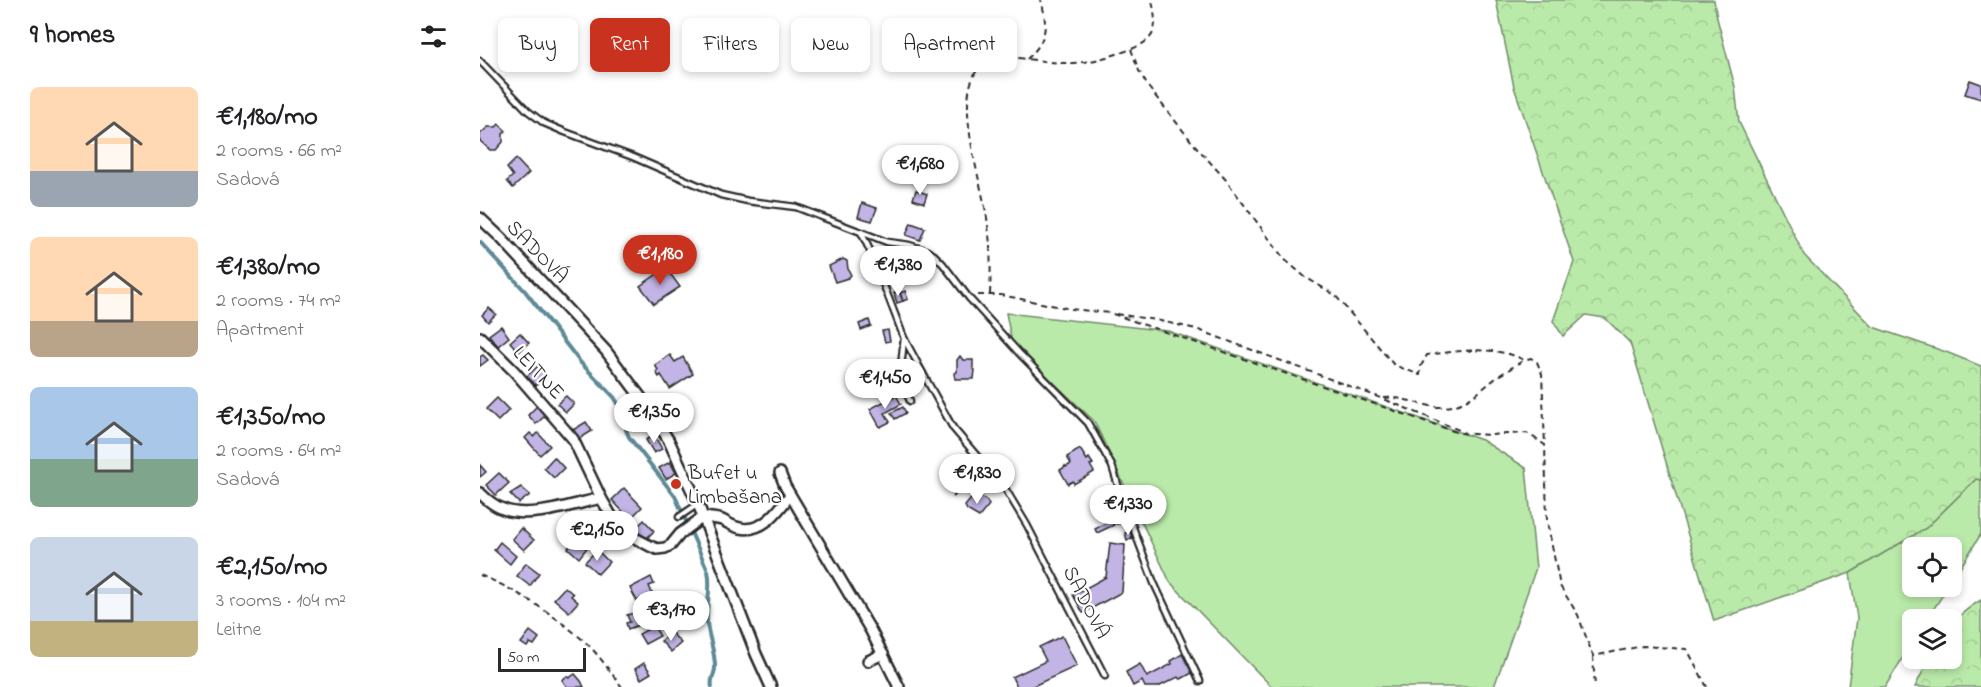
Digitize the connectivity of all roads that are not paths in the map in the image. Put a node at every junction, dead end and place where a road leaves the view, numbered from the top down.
1 (480, 61) edge
2 (480, 218) edge
3 (861, 232) junction
4 (480, 337) edge
5 (904, 338) junction
6 (910, 402) dead end
7 (780, 473) dead end
8 (480, 493) edge
9 (790, 495) junction
10 (601, 498) junction
11 (698, 504) junction
12 (682, 515) dead end
13 (703, 517) junction
14 (883, 654) junction
15 (868, 661) dead end
16 (1105, 676) dead end
17 (1200, 681) dead end
18 (771, 687) edge
19 (900, 687) edge

1 - 3 lane
2 - 11 street, SADOVÁ
3 - 5 lane, SADOVÁ
3 - 17 lane
4 - 10 street, LEITNE
5 - 6 lane
5 - 16 lane, SADOVÁ
7 - 9 street
8 - 10 street
9 - 13 street
9 - 14 street
10 - 13 street, LEITNE
11 - 12 lane
11 - 13 street, SADOVÁ
13 - 18 street, SADOVÁ
14 - 15 street
14 - 19 street

